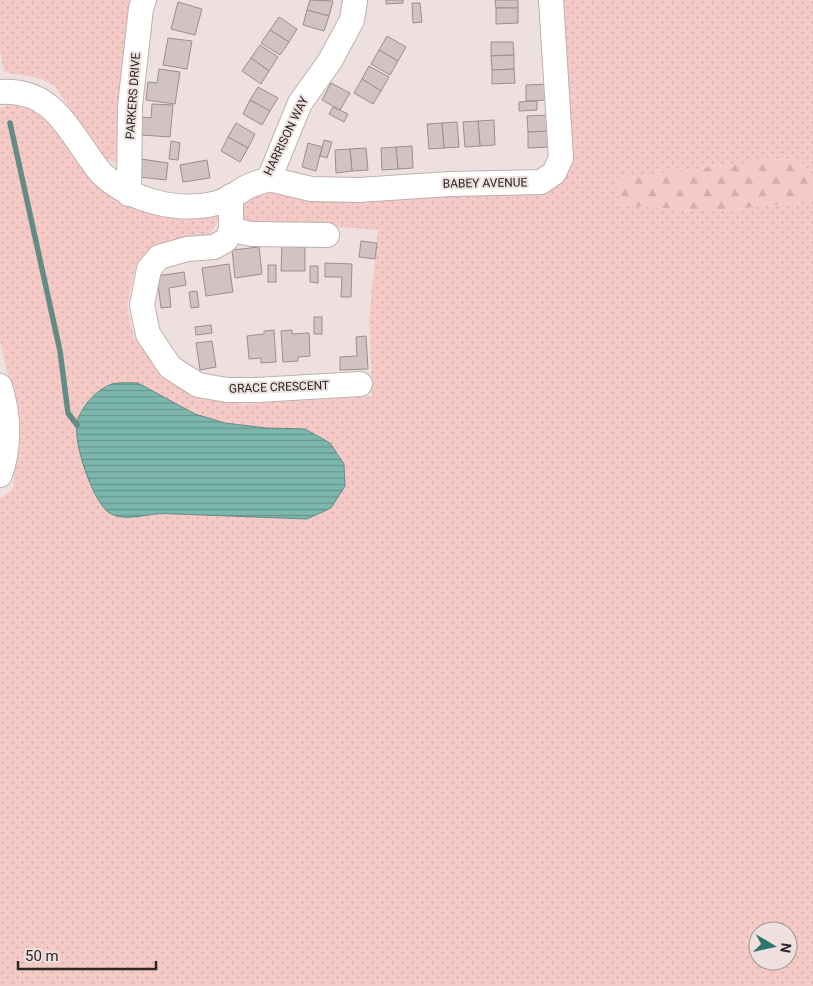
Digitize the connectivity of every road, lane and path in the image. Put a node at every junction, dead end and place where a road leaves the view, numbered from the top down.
1 (144, 0) edge
2 (355, 0) edge
3 (551, 0) edge
4 (0, 92) edge
5 (269, 179) junction
6 (130, 194) junction
7 (231, 196) junction
8 (231, 230) junction
9 (326, 235) dead end
10 (360, 384) dead end
11 (0, 386) edge
12 (0, 475) edge

1 - 6 street, PARKERS DRIVE
2 - 5 street, HARRISON WAY
3 - 5 street, BABEY AVENUE
4 - 6 street, HARRISON WAY
5 - 7 street, HARRISON WAY
6 - 7 street, HARRISON WAY
7 - 8 street
8 - 9 street
8 - 10 street, GRACE CRESCENT
11 - 12 street

